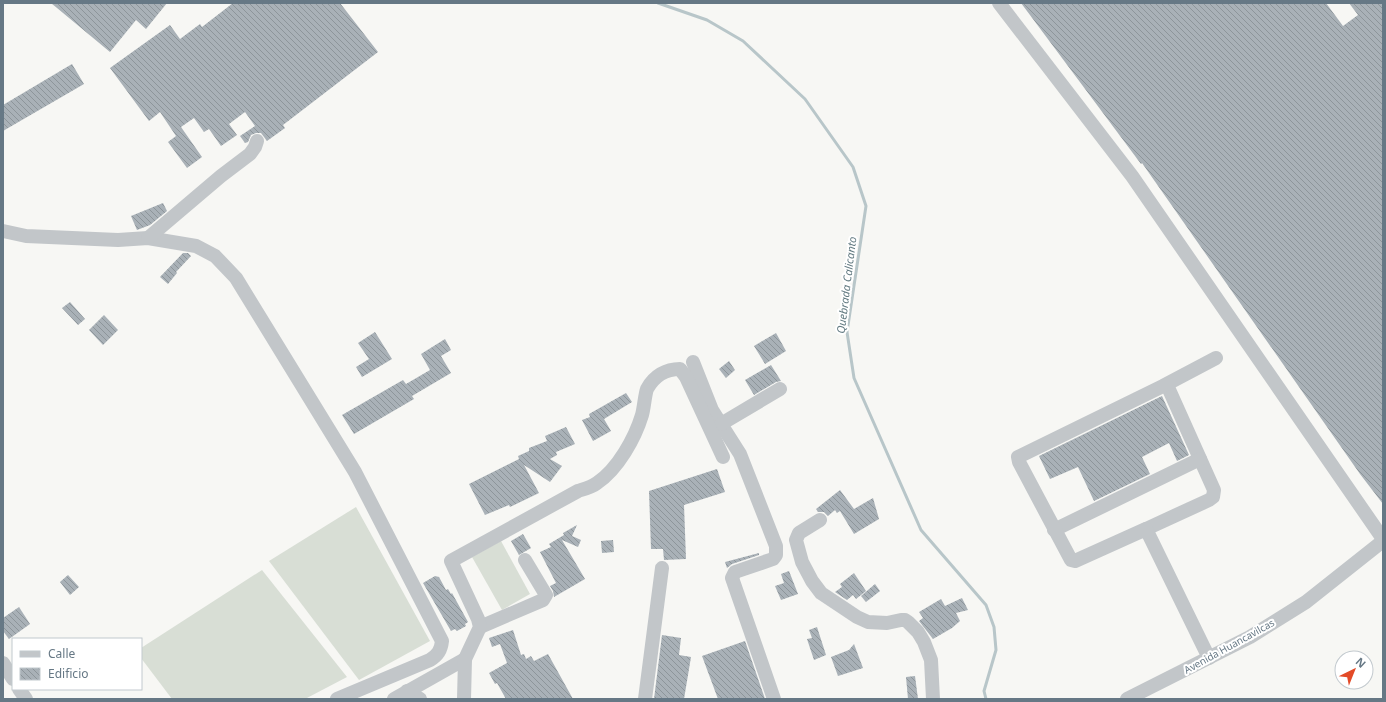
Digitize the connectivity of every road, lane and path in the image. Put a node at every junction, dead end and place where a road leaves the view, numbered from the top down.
1 (999, 3) edge
2 (257, 141) dead end
3 (3, 231) edge
4 (148, 238) junction
5 (1216, 358) dead end
6 (693, 362) dead end
7 (1166, 385) junction
8 (780, 389) dead end
9 (721, 424) junction
10 (723, 457) dead end
11 (1200, 459) junction
12 (820, 520) dead end
13 (1146, 529) junction
14 (1054, 530) junction
15 (1383, 540) edge
16 (525, 560) dead end
17 (662, 568) dead end
18 (480, 626) junction
19 (1209, 658) junction
20 (465, 659) junction
21 (3, 663) edge
22 (12, 677) edge
23 (20, 690) edge
24 (407, 691) junction
25 (26, 699) edge
26 (337, 699) edge
27 (394, 699) edge
28 (420, 699) edge
29 (464, 699) edge
30 (645, 699) edge
31 (774, 699) edge
32 (933, 699) edge
33 (1126, 699) edge

1 - 15 street
2 - 4 street
3 - 4 street
4 - 26 street
5 - 7 street
6 - 9 street
7 - 11 street
7 - 14 street
8 - 9 street
9 - 31 street
10 - 18 street
11 - 13 street
11 - 14 street
12 - 32 street
13 - 14 street
13 - 19 street
15 - 19 street, Avenida Huancavilcas
16 - 18 street
17 - 30 street
18 - 20 street
19 - 33 street, Avenida Huancavilcas
20 - 24 street
20 - 29 street
21 - 22 street
23 - 25 street
24 - 27 street
24 - 28 street

